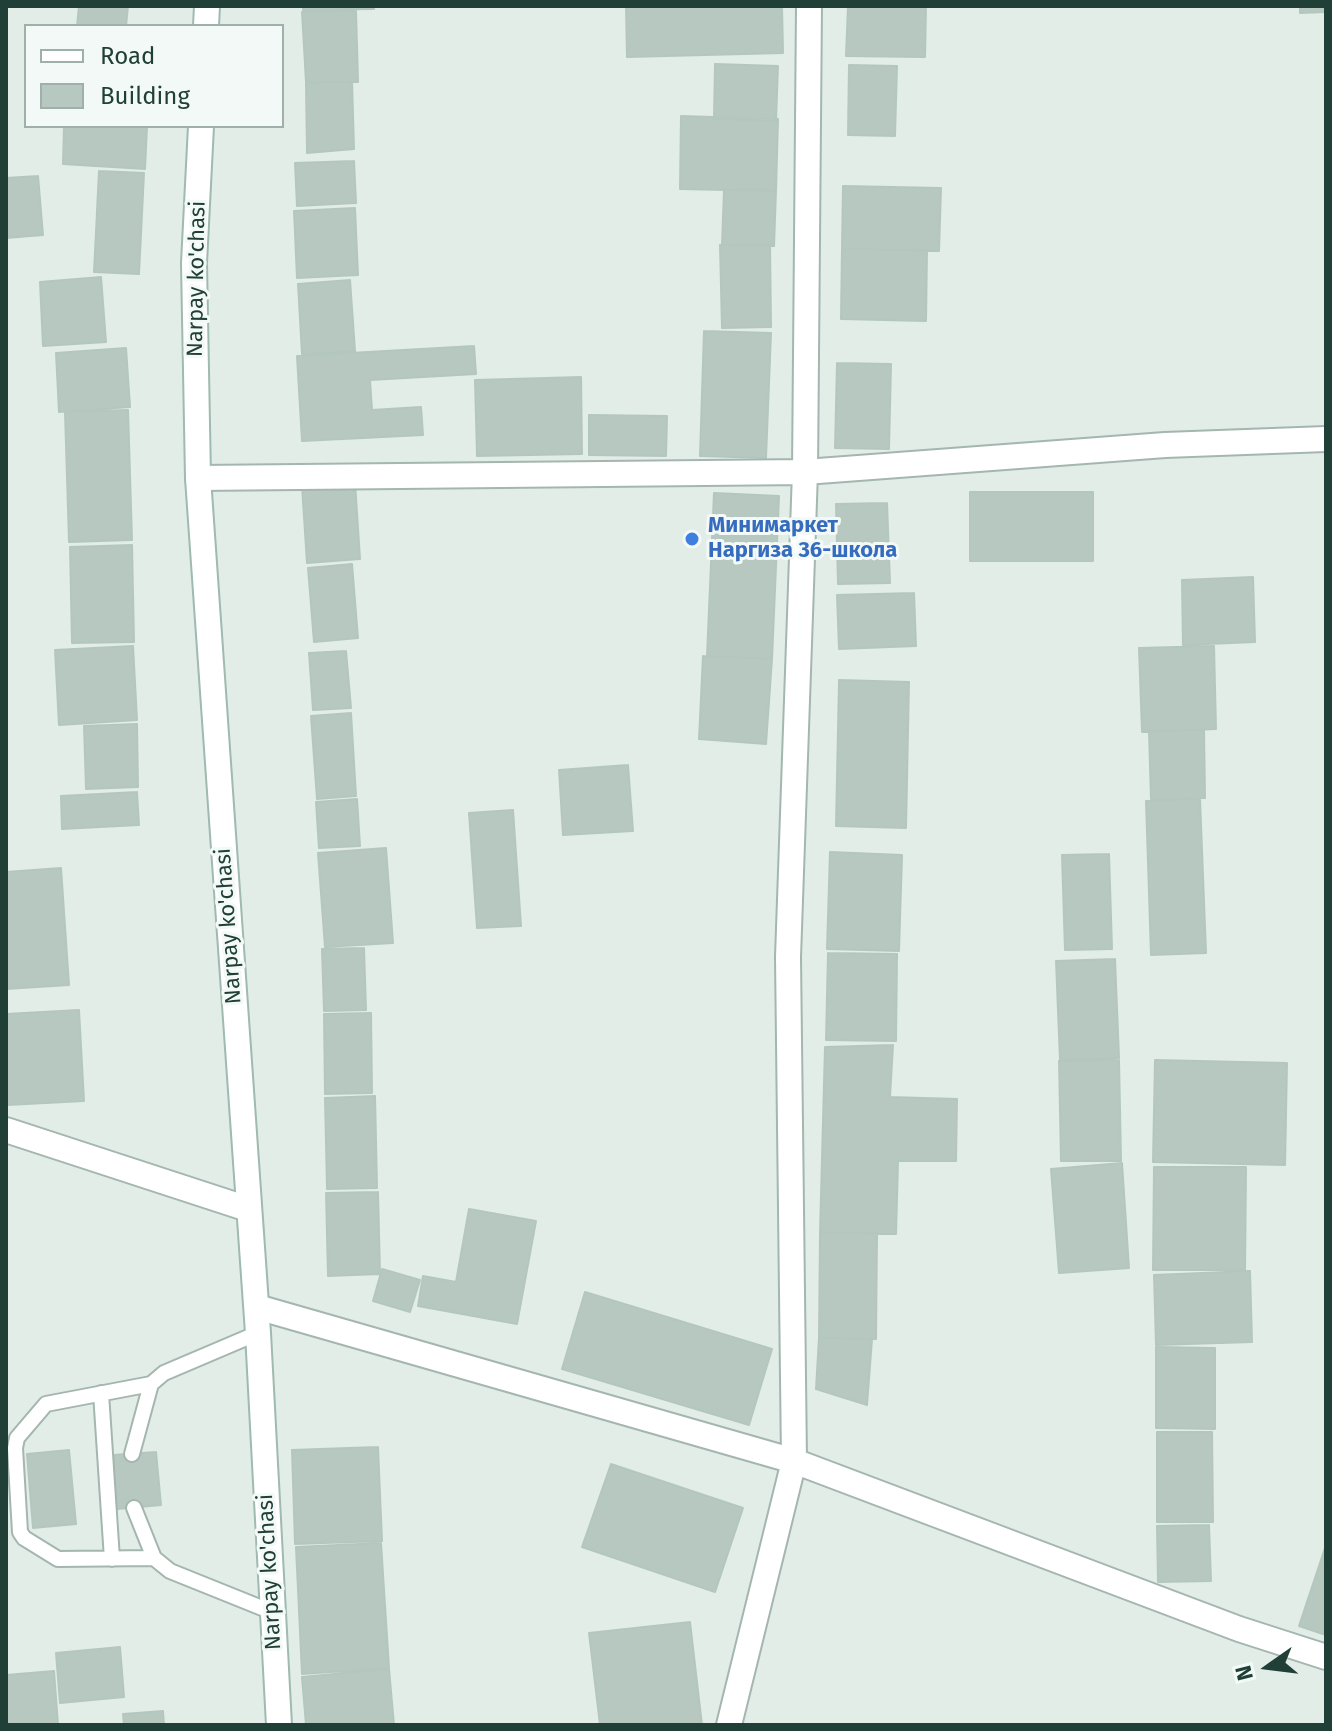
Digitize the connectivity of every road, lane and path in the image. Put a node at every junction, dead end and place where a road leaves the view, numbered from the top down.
1 (809, 6) edge
2 (201, 128) edge
3 (1326, 439) edge
4 (805, 472) junction
5 (198, 478) junction
6 (6, 1130) edge
7 (248, 1209) junction
8 (257, 1307) junction
9 (258, 1333) junction
10 (151, 1384) junction
11 (101, 1393) junction
12 (132, 1454) dead end
13 (794, 1461) junction
14 (134, 1508) dead end
15 (154, 1558) junction
16 (112, 1559) junction
17 (272, 1612) junction
18 (1326, 1657) edge
19 (279, 1725) edge
20 (729, 1725) edge

1 - 4 street
2 - 5 street, Narpay ko'chasi
3 - 4 street
4 - 5 street
4 - 13 street
5 - 7 street, Narpay ko'chasi
6 - 7 street
7 - 8 street, Narpay ko'chasi
8 - 9 street, Narpay ko'chasi
8 - 13 street
9 - 10 lane
9 - 17 street, Narpay ko'chasi
10 - 11 lane
10 - 12 lane
11 - 16 lane
11 - 16 lane
13 - 18 street
13 - 20 street
14 - 15 lane
15 - 16 lane
15 - 17 lane
17 - 19 street, Narpay ko'chasi

